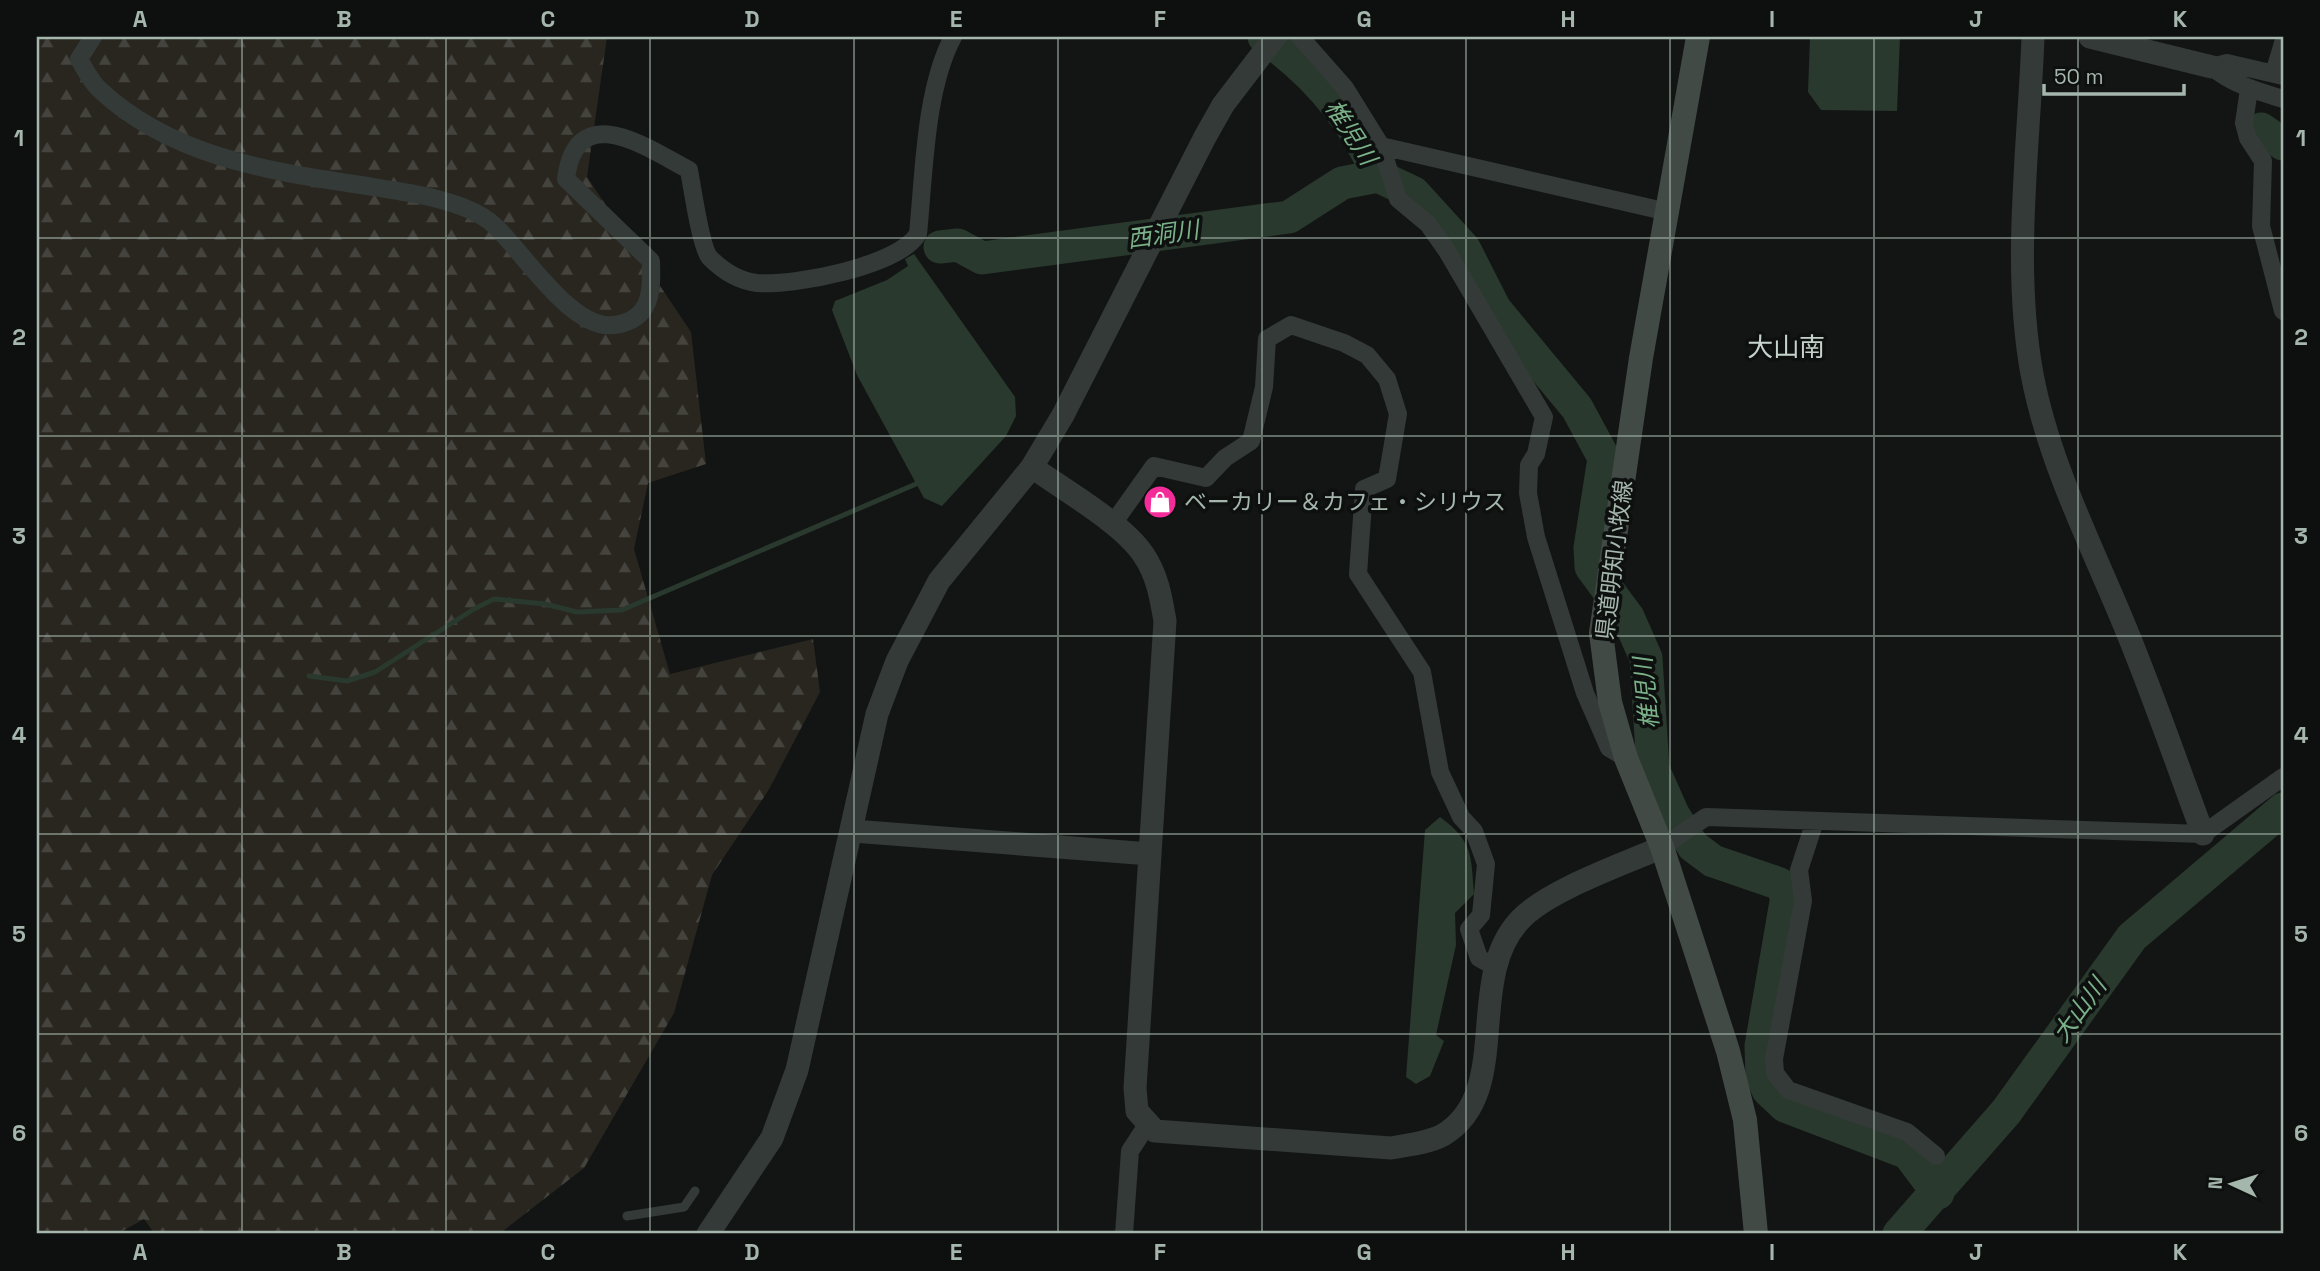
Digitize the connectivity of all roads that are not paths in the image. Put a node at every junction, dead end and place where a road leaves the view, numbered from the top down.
1 (93, 37) edge
2 (953, 37) edge
3 (1300, 37) edge
4 (1698, 37) edge
5 (2034, 37) edge
6 (2090, 37) edge
7 (2283, 43) edge
8 (1269, 44) edge
9 (2212, 67) junction
10 (2278, 74) edge
11 (2249, 89) junction
12 (2283, 99) edge
13 (1381, 146) junction
14 (1668, 212) junction
15 (2283, 311) edge
16 (1032, 467) junction
17 (1112, 525) junction
18 (1626, 758) junction
19 (2283, 777) edge
20 (1815, 821) junction
21 (853, 831) junction
22 (2203, 834) junction
23 (1667, 844) junction
24 (1150, 854) junction
25 (1493, 966) junction
26 (1147, 1125) junction
27 (1936, 1156) dead end
28 (695, 1191) dead end
29 (627, 1216) dead end
30 (708, 1234) edge
31 (1124, 1234) edge
32 (1756, 1234) edge

1 - 2 street
3 - 13 street
4 - 14 main road, 県道明知小牧線
5 - 22 street
6 - 9 street
7 - 10 street
8 - 16 street
9 - 10 street
9 - 11 street
11 - 12 street
11 - 15 street
13 - 14 street
13 - 18 street
14 - 18 main road, 県道明知小牧線
16 - 17 street
16 - 21 street
17 - 24 street
17 - 25 street
18 - 23 main road, 県道明知小牧線
19 - 22 street
20 - 22 street
20 - 23 street
20 - 27 street
21 - 24 street
21 - 30 street
23 - 25 street
23 - 32 main road, 県道明知小牧線
24 - 26 street
25 - 26 street
26 - 31 street
28 - 29 lane

